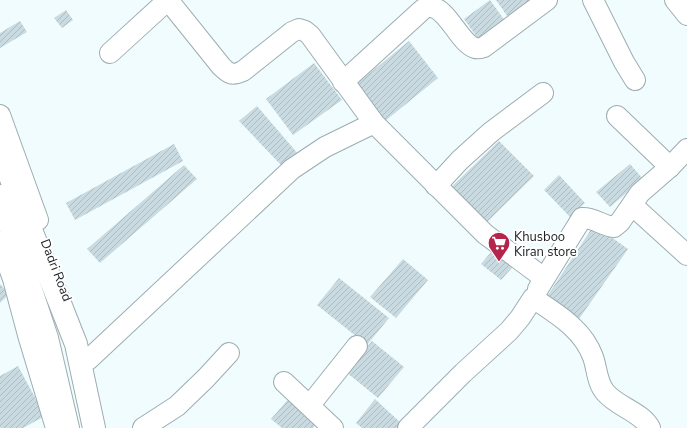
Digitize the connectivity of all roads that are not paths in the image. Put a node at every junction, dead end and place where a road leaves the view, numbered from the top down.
1 (168, 0) edge
2 (547, 0) edge
3 (593, 0) edge
4 (675, 0) edge
5 (687, 15) edge
6 (110, 53) dead end
7 (635, 80) dead end
8 (343, 82) junction
9 (543, 93) dead end
10 (0, 115) edge
11 (617, 116) dead end
12 (374, 123) junction
13 (687, 149) edge
14 (0, 151) edge
15 (670, 167) junction
16 (436, 186) junction
17 (0, 196) edge
18 (632, 205) junction
19 (0, 242) edge
20 (687, 255) edge
21 (544, 278) junction
22 (533, 298) junction
23 (357, 346) dead end
24 (229, 353) dead end
25 (88, 360) junction
26 (284, 382) dead end
27 (310, 406) junction
28 (56, 428) edge
29 (68, 428) edge
30 (94, 428) edge
31 (100, 428) edge
32 (142, 428) edge
33 (333, 428) edge
34 (408, 428) edge
35 (650, 428) edge

1 - 6 street
1 - 8 street
2 - 8 street
3 - 7 street
4 - 5 street
8 - 12 street
9 - 16 street
10 - 25 street, Dadri Road
11 - 15 street
12 - 16 street
12 - 25 street
13 - 15 street
14 - 30 main road
15 - 18 street
16 - 21 street
17 - 29 main road
18 - 20 street
18 - 21 street
19 - 28 street
21 - 22 street
22 - 34 street
22 - 35 street
23 - 27 street
24 - 32 street
25 - 31 street, Dadri Road
26 - 27 street
27 - 33 street

